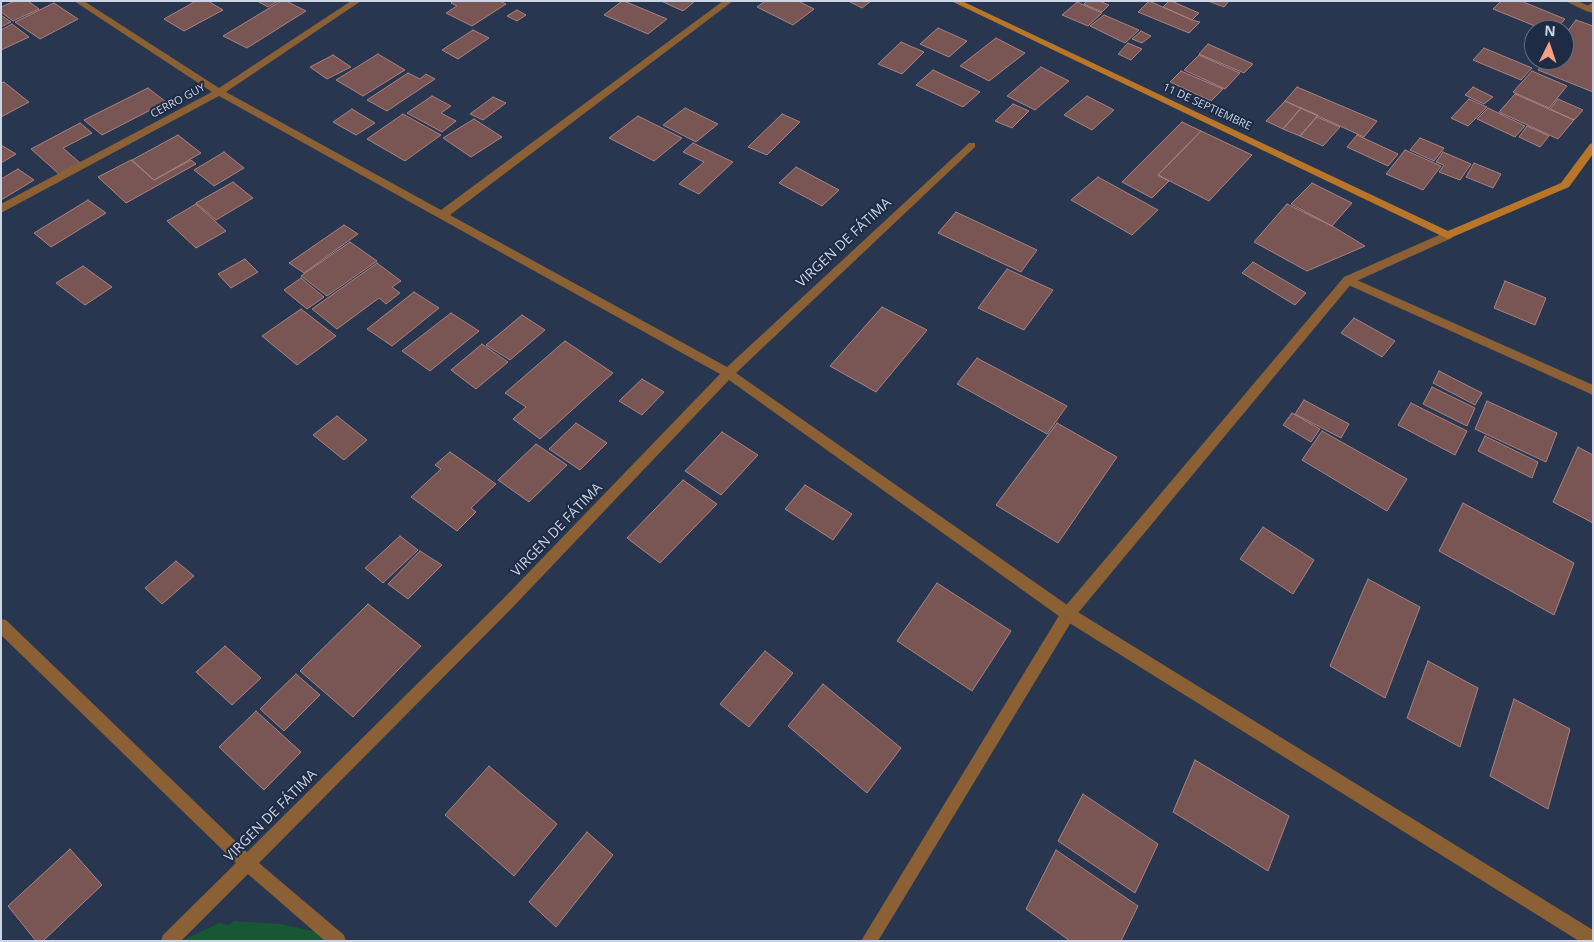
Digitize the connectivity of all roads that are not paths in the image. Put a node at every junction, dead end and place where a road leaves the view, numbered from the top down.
1 (78, 1) edge
2 (357, 1) edge
3 (729, 1) edge
4 (955, 1) edge
5 (1569, 1) edge
6 (1591, 8) edge
7 (219, 92) junction
8 (972, 145) dead end
9 (1593, 146) edge
10 (1, 209) edge
11 (442, 215) junction
12 (1448, 235) junction
13 (1348, 280) junction
14 (728, 374) junction
15 (1593, 390) edge
16 (1068, 614) junction
17 (1, 625) edge
18 (247, 863) junction
19 (1593, 940) edge
20 (168, 941) edge
21 (338, 941) edge
22 (869, 941) edge

1 - 7 street
2 - 7 street, CERRO GUY
3 - 11 street
4 - 12 main road, 11 DE SEPTIEMBRE
5 - 6 street
7 - 10 street, CERRO GUY
7 - 11 street
8 - 14 street, VIRGEN DE FÁTIMA
9 - 12 main road
11 - 14 street
12 - 13 street
13 - 15 street
13 - 16 street
14 - 16 street
14 - 18 street, VIRGEN DE FÁTIMA
16 - 19 street
16 - 22 street
17 - 18 street
18 - 20 street, VIRGEN DE FÁTIMA
18 - 21 street

